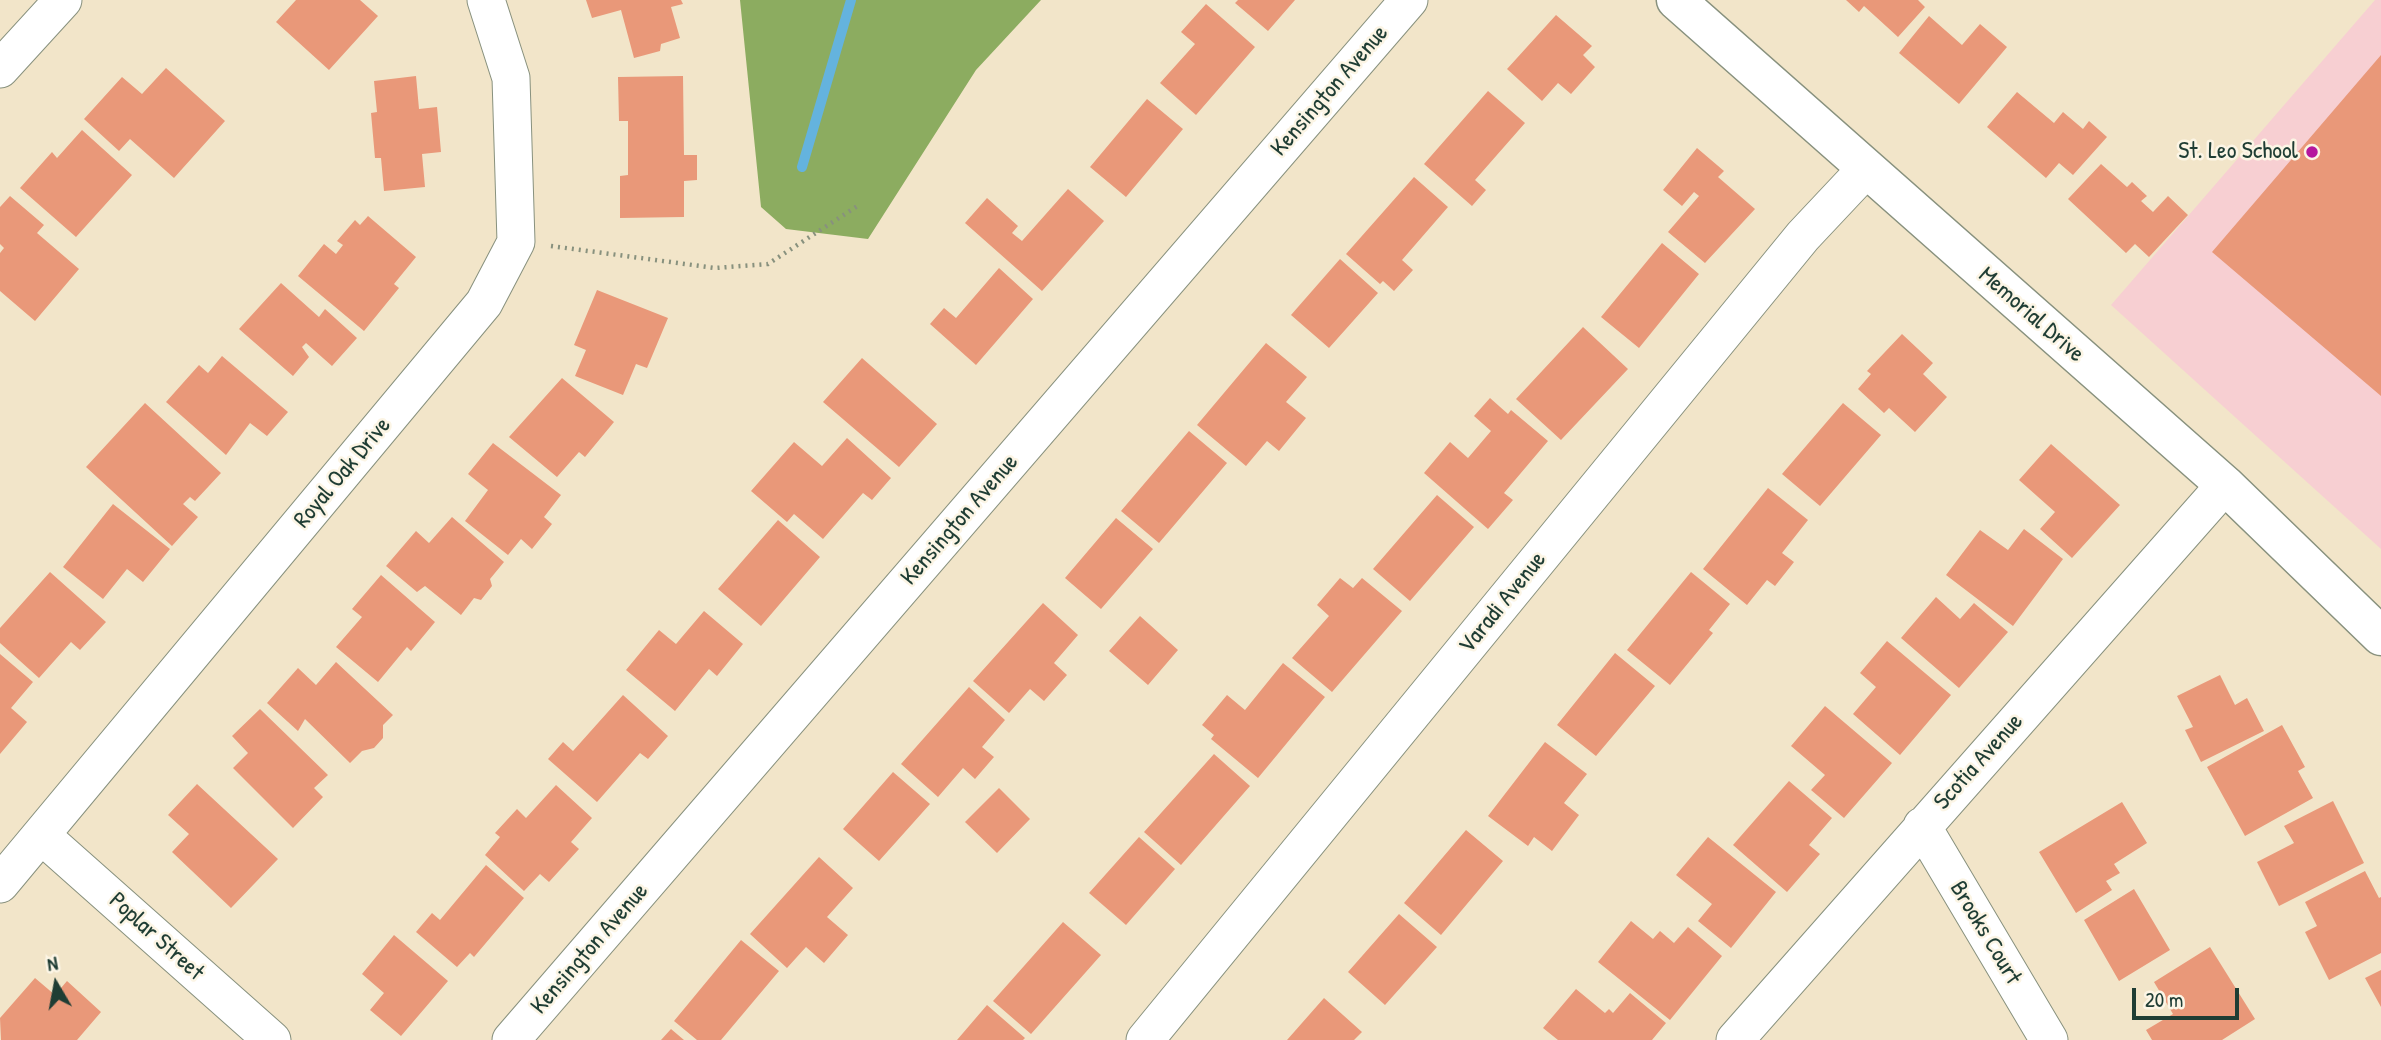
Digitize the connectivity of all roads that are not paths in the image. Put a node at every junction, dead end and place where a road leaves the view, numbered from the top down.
1 (63, 0) edge
2 (486, 0) edge
3 (1409, 0) edge
4 (1676, 0) edge
5 (0, 69) edge
6 (1866, 169) junction
7 (2225, 485) junction
8 (2381, 636) edge
9 (1922, 827) junction
10 (41, 835) junction
11 (0, 884) edge
12 (272, 1040) edge
13 (511, 1040) edge
14 (1144, 1040) edge
15 (1735, 1040) edge
16 (2049, 1040) edge

1 - 5 street
2 - 10 street, Royal Oak Drive
3 - 13 street, Kensington Avenue
4 - 6 main road, Memorial Drive
6 - 7 main road, Memorial Drive
6 - 14 street, Varadi Avenue
7 - 8 main road, Memorial Drive
7 - 9 street, Scotia Avenue
9 - 15 street, Scotia Avenue
9 - 16 street, Brooks Court
10 - 11 street, Royal Oak Drive
10 - 12 street, Poplar Street

